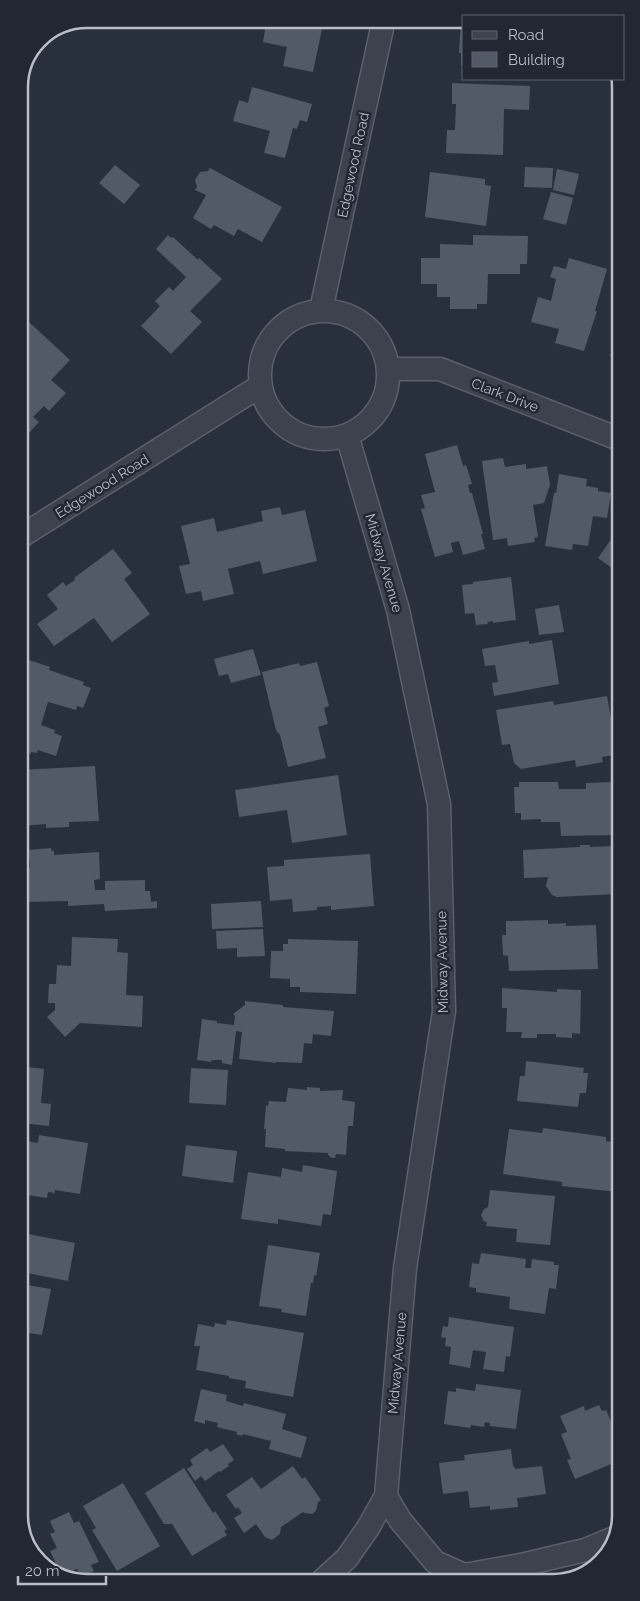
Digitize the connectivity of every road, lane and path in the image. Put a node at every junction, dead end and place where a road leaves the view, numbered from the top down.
1 (382, 28) edge
2 (321, 310) junction
3 (388, 369) junction
4 (260, 386) junction
5 (347, 435) junction
6 (612, 436) edge
7 (28, 532) edge
8 (386, 1496) junction
9 (606, 1541) edge
10 (330, 1574) edge
11 (451, 1574) edge
12 (477, 1574) edge

1 - 2 street, Edgewood Road
2 - 3 street
2 - 4 street
3 - 5 street
3 - 6 street, Clark Drive
4 - 5 street
4 - 7 street, Edgewood Road
5 - 8 street, Midway Avenue
8 - 10 street, Midway Avenue
8 - 11 street
9 - 12 street

